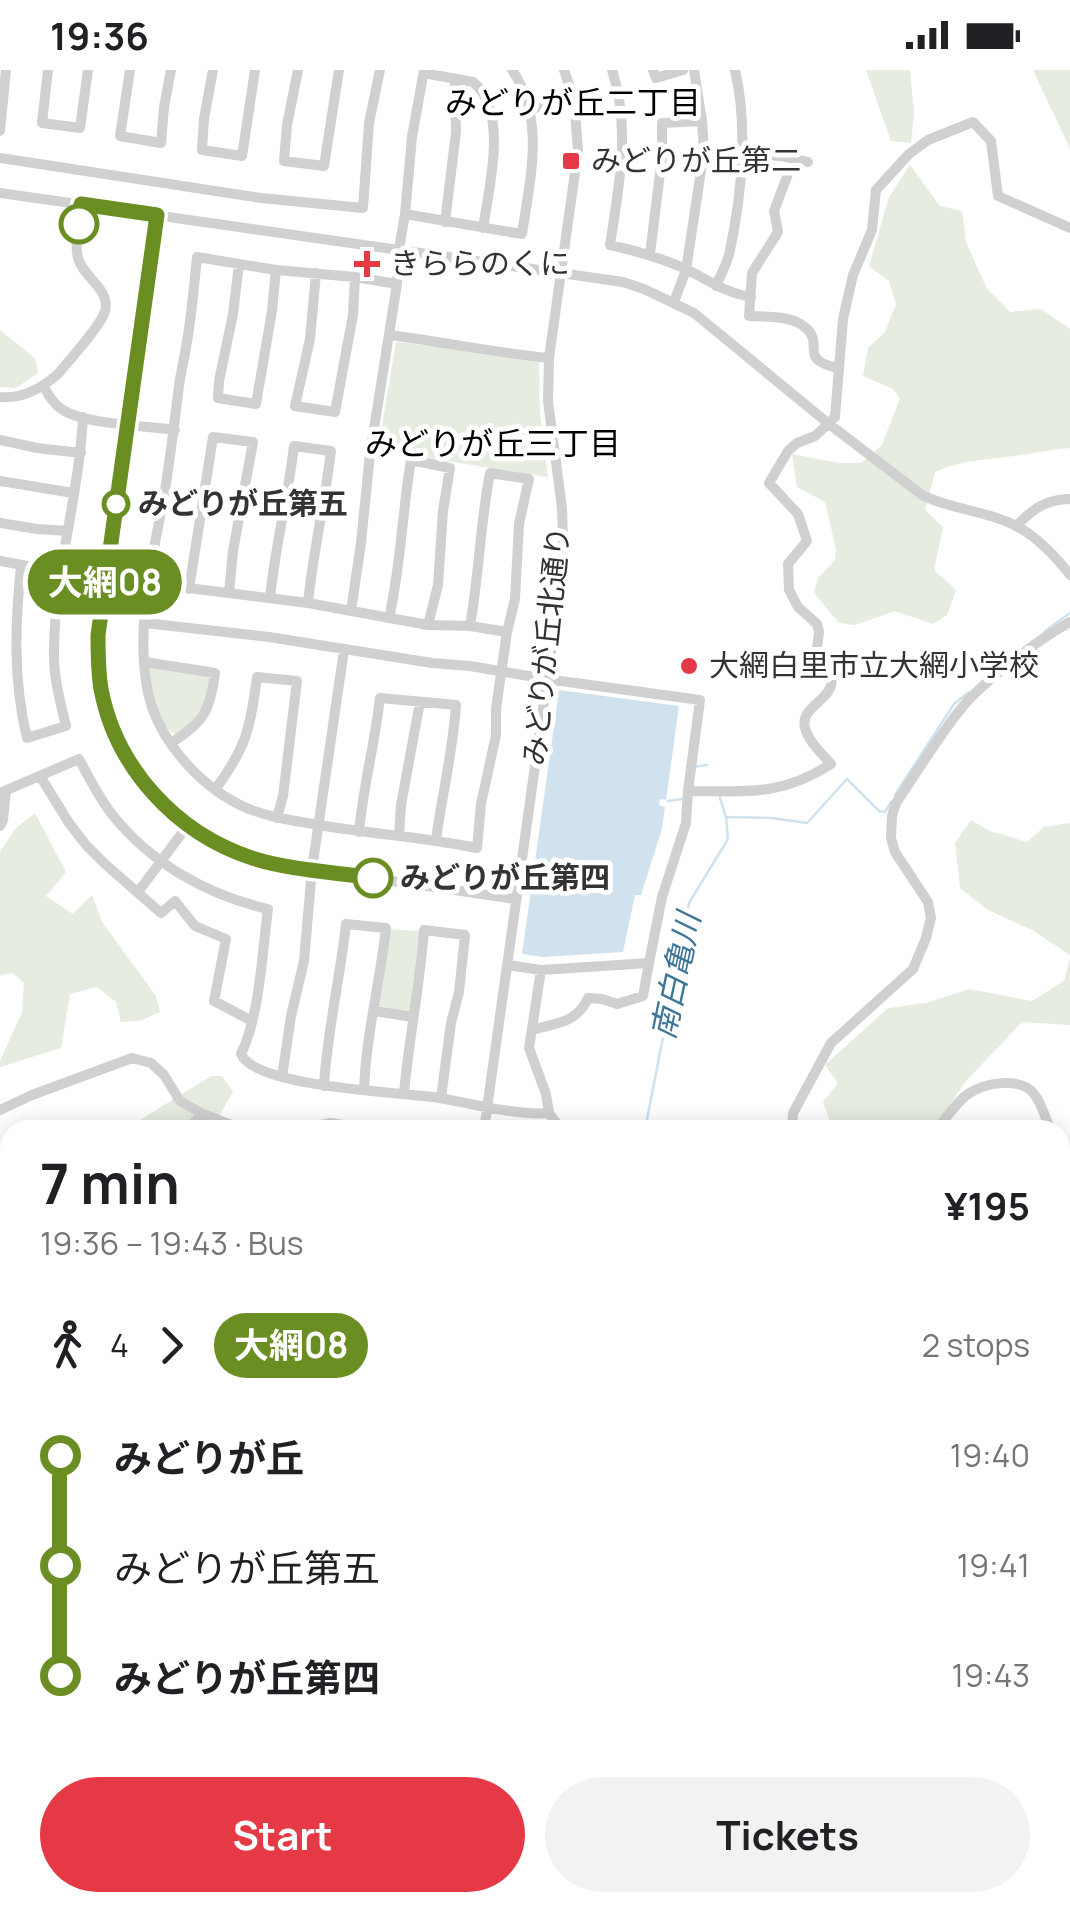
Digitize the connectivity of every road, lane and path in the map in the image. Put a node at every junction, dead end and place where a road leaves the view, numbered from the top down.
1 (6, 70) edge
2 (48, 70) edge
3 (88, 70) edge
4 (130, 70) edge
5 (171, 70) edge
6 (213, 70) edge
7 (255, 70) edge
8 (298, 70) edge
9 (338, 70) edge
10 (380, 70) edge
11 (512, 70) edge
12 (564, 70) edge
13 (612, 70) edge
14 (653, 70) edge
15 (683, 70) edge
16 (694, 70) edge
17 (735, 70) edge
18 (424, 72) edge
19 (455, 80) junction
20 (574, 99) junction
21 (530, 109) junction
22 (702, 121) junction
23 (0, 131) edge
24 (742, 152) junction
25 (0, 158) edge
26 (794, 158) junction
27 (808, 162) dead end
28 (0, 193) edge
29 (81, 204) junction
30 (405, 214) junction
31 (157, 215) junction
32 (445, 222) junction
33 (483, 228) junction
34 (1070, 228) edge
35 (398, 249) junction
36 (650, 254) junction
37 (239, 264) junction
38 (276, 270) junction
39 (686, 270) junction
40 (316, 273) junction
41 (560, 273) junction
42 (355, 277) junction
43 (397, 284) junction
44 (716, 286) junction
45 (751, 297) junction
46 (674, 302) junction
47 (390, 335) junction
48 (549, 358) junction
49 (838, 368) junction
50 (42, 385) junction
51 (0, 397) edge
52 (83, 418) junction
53 (128, 424) junction
54 (830, 424) junction
55 (175, 430) junction
56 (0, 440) edge
57 (81, 453) junction
58 (0, 481) edge
59 (73, 493) junction
60 (1070, 498) edge
61 (0, 523) edge
62 (1016, 526) junction
63 (68, 531) junction
64 (0, 561) edge
65 (21, 566) junction
66 (62, 572) junction
67 (1070, 574) edge
68 (106, 576) junction
69 (150, 582) junction
70 (189, 589) junction
71 (228, 593) junction
72 (270, 598) junction
73 (308, 604) junction
74 (351, 611) junction
75 (389, 618) junction
76 (1070, 622) edge
77 (145, 623) junction
78 (428, 625) junction
79 (470, 626) junction
80 (507, 632) junction
81 (344, 650) junction
82 (144, 662) junction
83 (502, 670) junction
84 (546, 679) junction
85 (420, 702) junction
86 (171, 743) junction
87 (40, 776) junction
88 (215, 790) junction
89 (3, 792) edge
90 (688, 792) junction
91 (277, 818) junction
92 (318, 824) junction
93 (188, 825) junction
94 (0, 826) edge
95 (359, 832) junction
96 (399, 835) junction
97 (436, 840) junction
98 (162, 861) junction
99 (312, 869) junction
100 (138, 892) junction
101 (515, 898) junction
102 (649, 963) junction
103 (507, 965) junction
104 (542, 970) junction
105 (374, 1011) junction
106 (413, 1017) junction
107 (252, 1021) junction
108 (532, 1030) junction
109 (282, 1077) junction
110 (324, 1086) junction
111 (364, 1090) junction
112 (404, 1093) junction
113 (441, 1098) junction
114 (488, 1106) junction
115 (0, 1110) edge
116 (549, 1112) junction
117 (203, 1114) junction
118 (197, 1120) edge
119 (218, 1120) edge
120 (486, 1120) edge
121 (554, 1120) edge
122 (793, 1120) edge
123 (945, 1120) edge
124 (1046, 1120) edge

1 - 23 street
2 - 3 street
4 - 5 street
6 - 7 street
8 - 9 street
10 - 25 street
11 - 21 street
12 - 20 street, みどりが丘北通り
13 - 36 street
14 - 15 street
16 - 22 street
17 - 24 street
18 - 19 street
18 - 30 street
19 - 32 street
19 - 33 street
20 - 21 street
20 - 41 street, みどりが丘北通り
21 - 33 street
22 - 36 street
22 - 39 street
24 - 26 street
24 - 44 street
26 - 27 street
26 - 45 street
28 - 29 street
29 - 31 street
29 - 50 street
30 - 32 street
30 - 35 street
31 - 35 street
31 - 53 street
32 - 33 street
34 - 49 street
35 - 41 street
35 - 43 street
36 - 39 street
37 - 38 street
37 - 38 street
37 - 55 street
38 - 40 street
39 - 44 street
39 - 46 street
40 - 42 street
40 - 42 street
41 - 46 street
41 - 48 street, みどりが丘北通り
42 - 43 street
43 - 47 street
44 - 45 street
45 - 49 street
46 - 54 street
47 - 48 street
47 - 74 street
48 - 84 street, みどりが丘北通り
49 - 54 street
50 - 51 street
50 - 52 street
52 - 53 street
52 - 57 street
53 - 55 street
53 - 68 street
54 - 62 street
54 - 90 street
55 - 69 street
56 - 57 street
57 - 59 street
58 - 59 street
59 - 63 street
60 - 62 street
61 - 63 street
62 - 67 street
63 - 66 street
64 - 65 street
65 - 66 street
65 - 66 street
66 - 68 street
68 - 69 street
68 - 93 street
69 - 70 street
69 - 77 street
70 - 71 street
70 - 71 street
71 - 72 street
72 - 73 street
72 - 73 street
73 - 74 street
74 - 75 street
75 - 78 street
75 - 78 street
76 - 122 street
77 - 81 street
77 - 82 street
78 - 79 street
79 - 80 street
79 - 80 street
80 - 83 street
81 - 83 street
81 - 92 street
82 - 86 street
82 - 86 street
83 - 84 street
83 - 97 street
84 - 90 street
84 - 101 street, みどりが丘北通り
85 - 95 street
85 - 96 street
85 - 97 street
86 - 88 street
87 - 89 street
87 - 98 street
87 - 100 street
88 - 91 street
88 - 91 street
89 - 94 street
90 - 102 street
91 - 92 street
92 - 95 street
92 - 99 street
93 - 98 street
93 - 99 street
95 - 96 street
96 - 97 street
98 - 100 street
98 - 107 street
99 - 101 street
99 - 109 street
100 - 107 street
101 - 103 street, みどりが丘北通り
102 - 104 street
102 - 108 street
103 - 104 street
103 - 114 street, みどりが丘北通り
104 - 108 street
105 - 106 street
105 - 110 street
105 - 111 street
106 - 112 street
106 - 113 street
107 - 109 street
108 - 116 street
109 - 110 street
110 - 111 street
111 - 112 street
112 - 113 street
113 - 114 street
114 - 116 street
114 - 120 street, みどりが丘北通り
115 - 117 street
116 - 121 street
117 - 118 street
117 - 119 street
123 - 124 street

